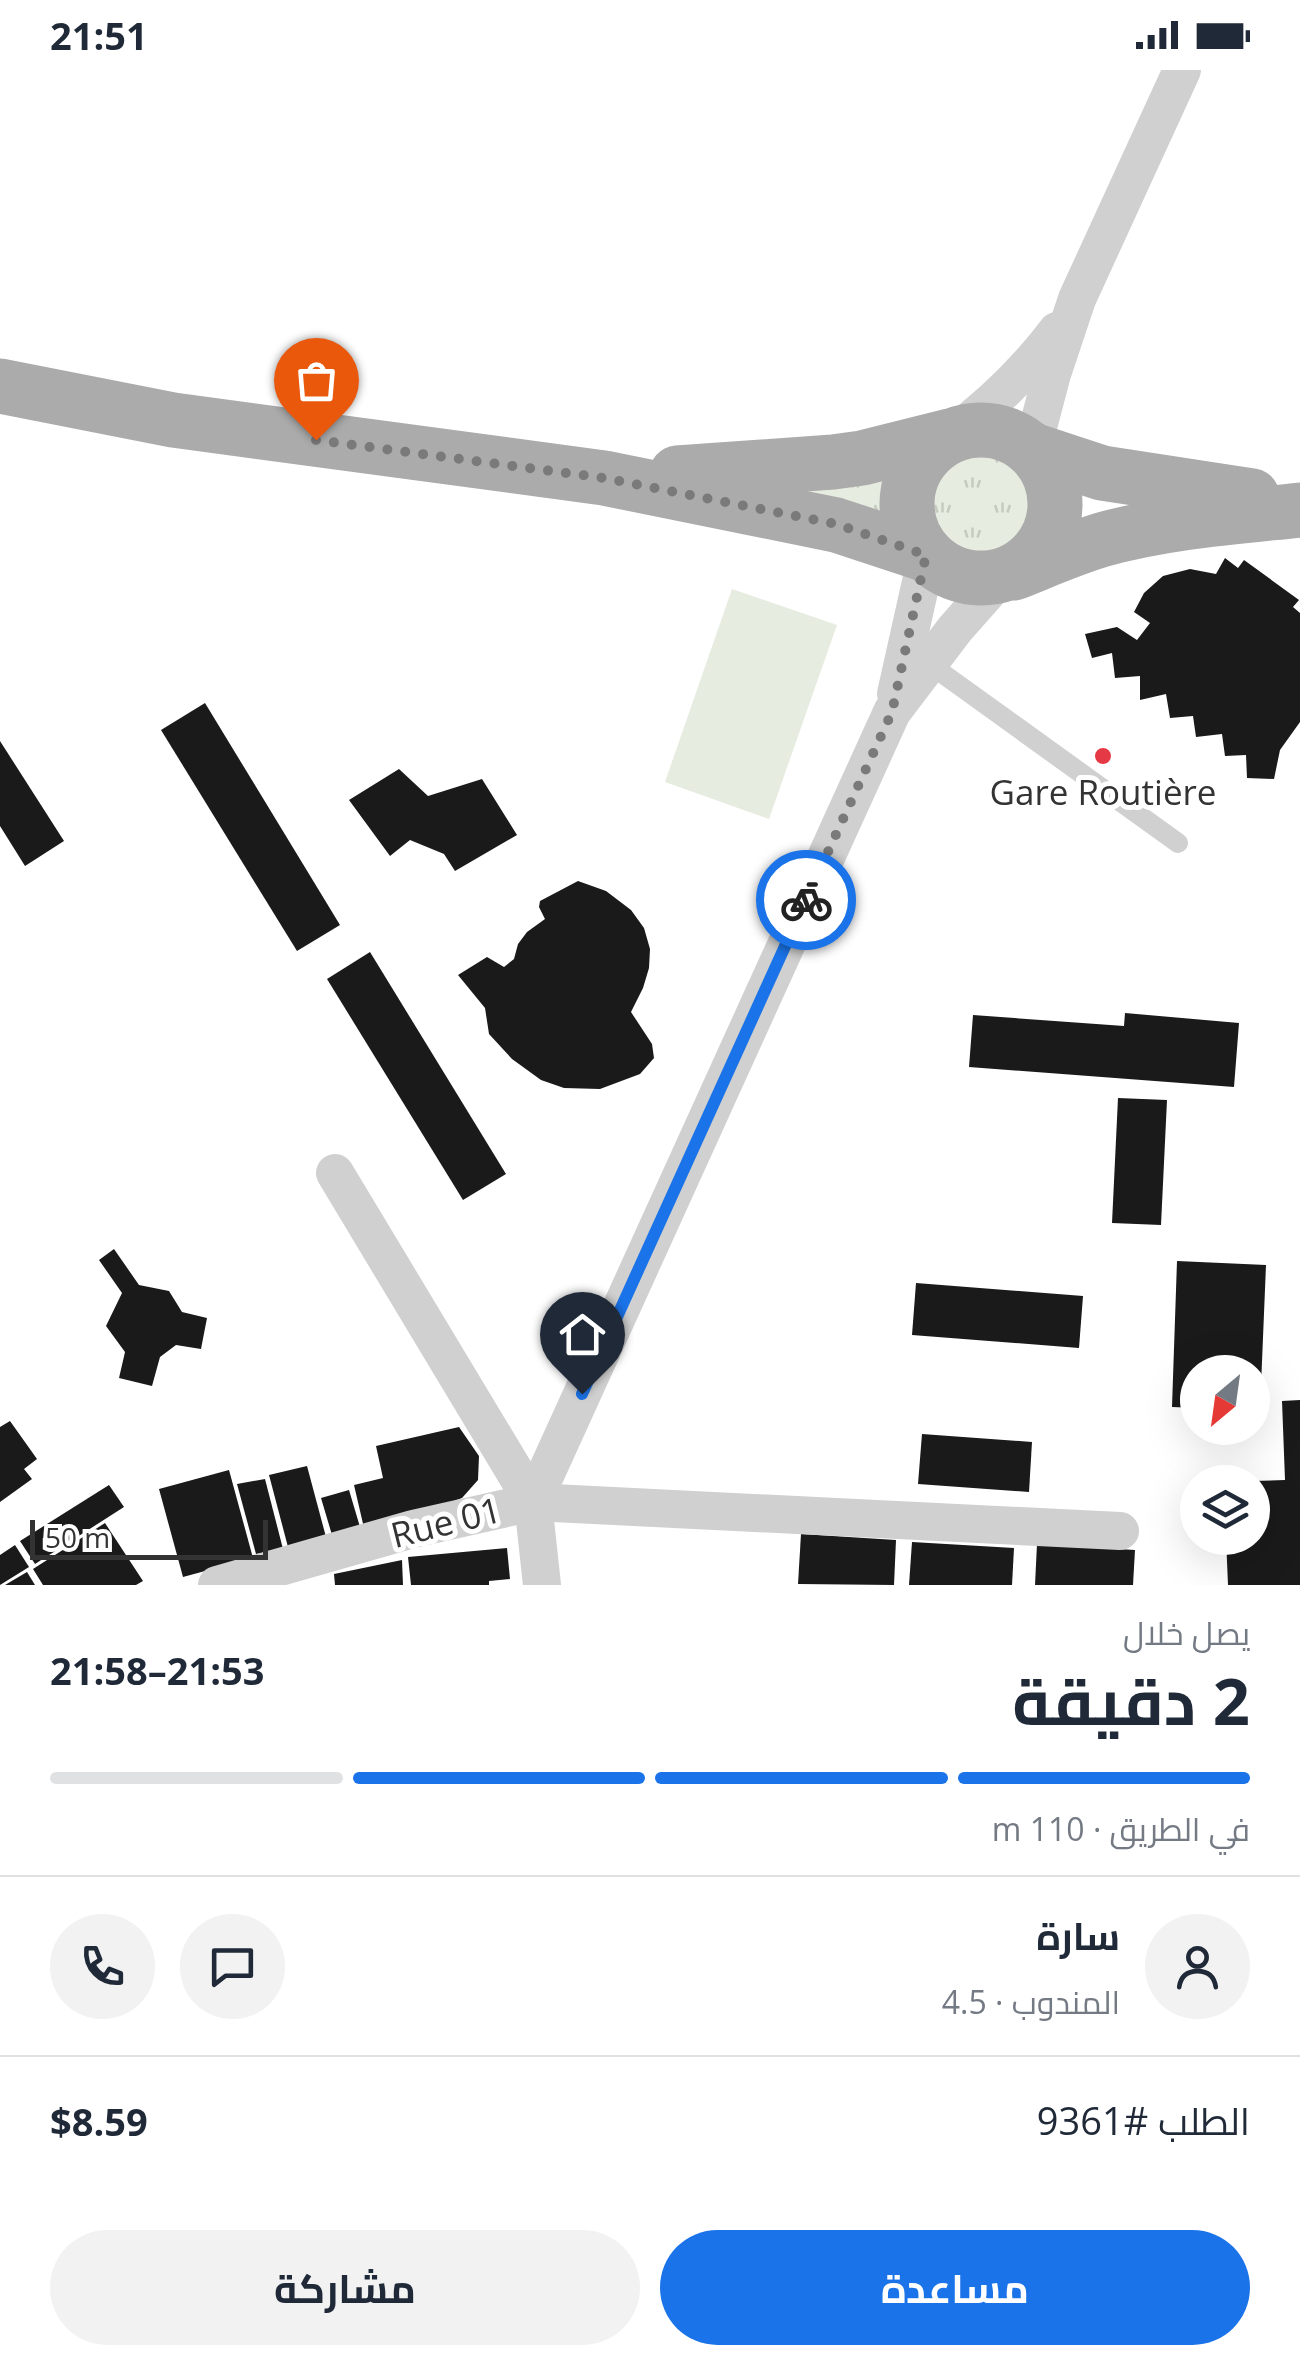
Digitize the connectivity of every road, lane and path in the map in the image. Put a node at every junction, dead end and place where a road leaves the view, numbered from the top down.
1 (1182, 70) edge
2 (1077, 299) junction
3 (0, 386) edge
4 (950, 436) junction
5 (1032, 450) junction
6 (604, 478) junction
7 (1300, 501) edge
8 (1300, 510) edge
9 (926, 555) junction
10 (1002, 577) junction
11 (928, 664) junction
12 (892, 712) junction
13 (1178, 843) dead end
14 (336, 1173) dead end
15 (533, 1502) junction
16 (1120, 1531) dead end
17 (217, 1585) edge
18 (542, 1585) edge

1 - 2 street
2 - 4 street
2 - 5 street
3 - 6 main road
4 - 5 main road
4 - 6 main road
4 - 9 main road
5 - 7 main road
5 - 10 main road
6 - 9 main road
8 - 10 main road
9 - 10 main road
9 - 12 street
10 - 11 street
11 - 12 street
11 - 13 lane
12 - 15 street, Rue 01
14 - 15 street
15 - 16 street
15 - 17 street, Rue 01
15 - 18 street

